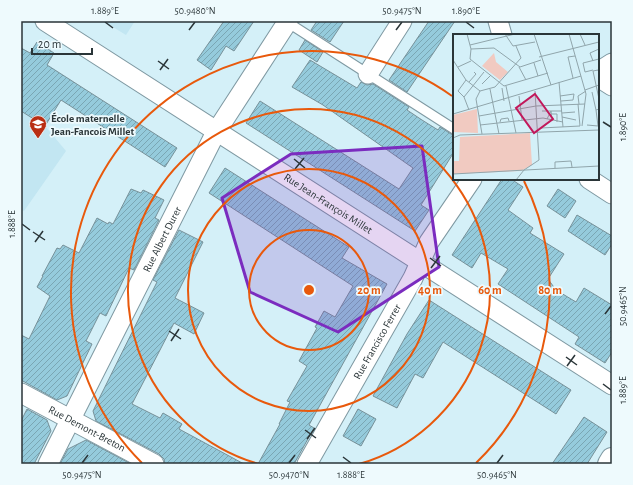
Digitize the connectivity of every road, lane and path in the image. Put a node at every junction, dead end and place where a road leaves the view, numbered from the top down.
1 (45, 21) edge
2 (402, 21) edge
3 (498, 21) edge
4 (288, 22) edge
5 (502, 34) edge
6 (606, 68) edge
7 (368, 74) junction
8 (612, 86) edge
9 (453, 128) edge
10 (216, 132) junction
11 (471, 180) edge
12 (591, 180) edge
13 (612, 194) edge
14 (420, 262) junction
15 (612, 385) edge
16 (21, 393) edge
17 (70, 419) junction
18 (612, 459) edge
19 (48, 464) edge
20 (154, 464) edge
21 (307, 464) edge
22 (609, 464) edge

1 - 10 street, Rue Jean-François Millet
2 - 7 street
3 - 5 street
4 - 7 lane
4 - 10 street, Rue Albert Durer
6 - 8 street
7 - 9 lane
10 - 14 street, Rue Jean-François Millet
10 - 17 street, Rue Albert Durer
11 - 14 street, Rue Francisco Ferrer
12 - 13 street
14 - 15 street, Rue Jean-François Millet
14 - 21 street, Rue Francisco Ferrer
16 - 17 street, Rue Demont-Breton
17 - 19 street, Rue Albert Durer
17 - 20 street, Rue Demont-Breton
18 - 22 main road

